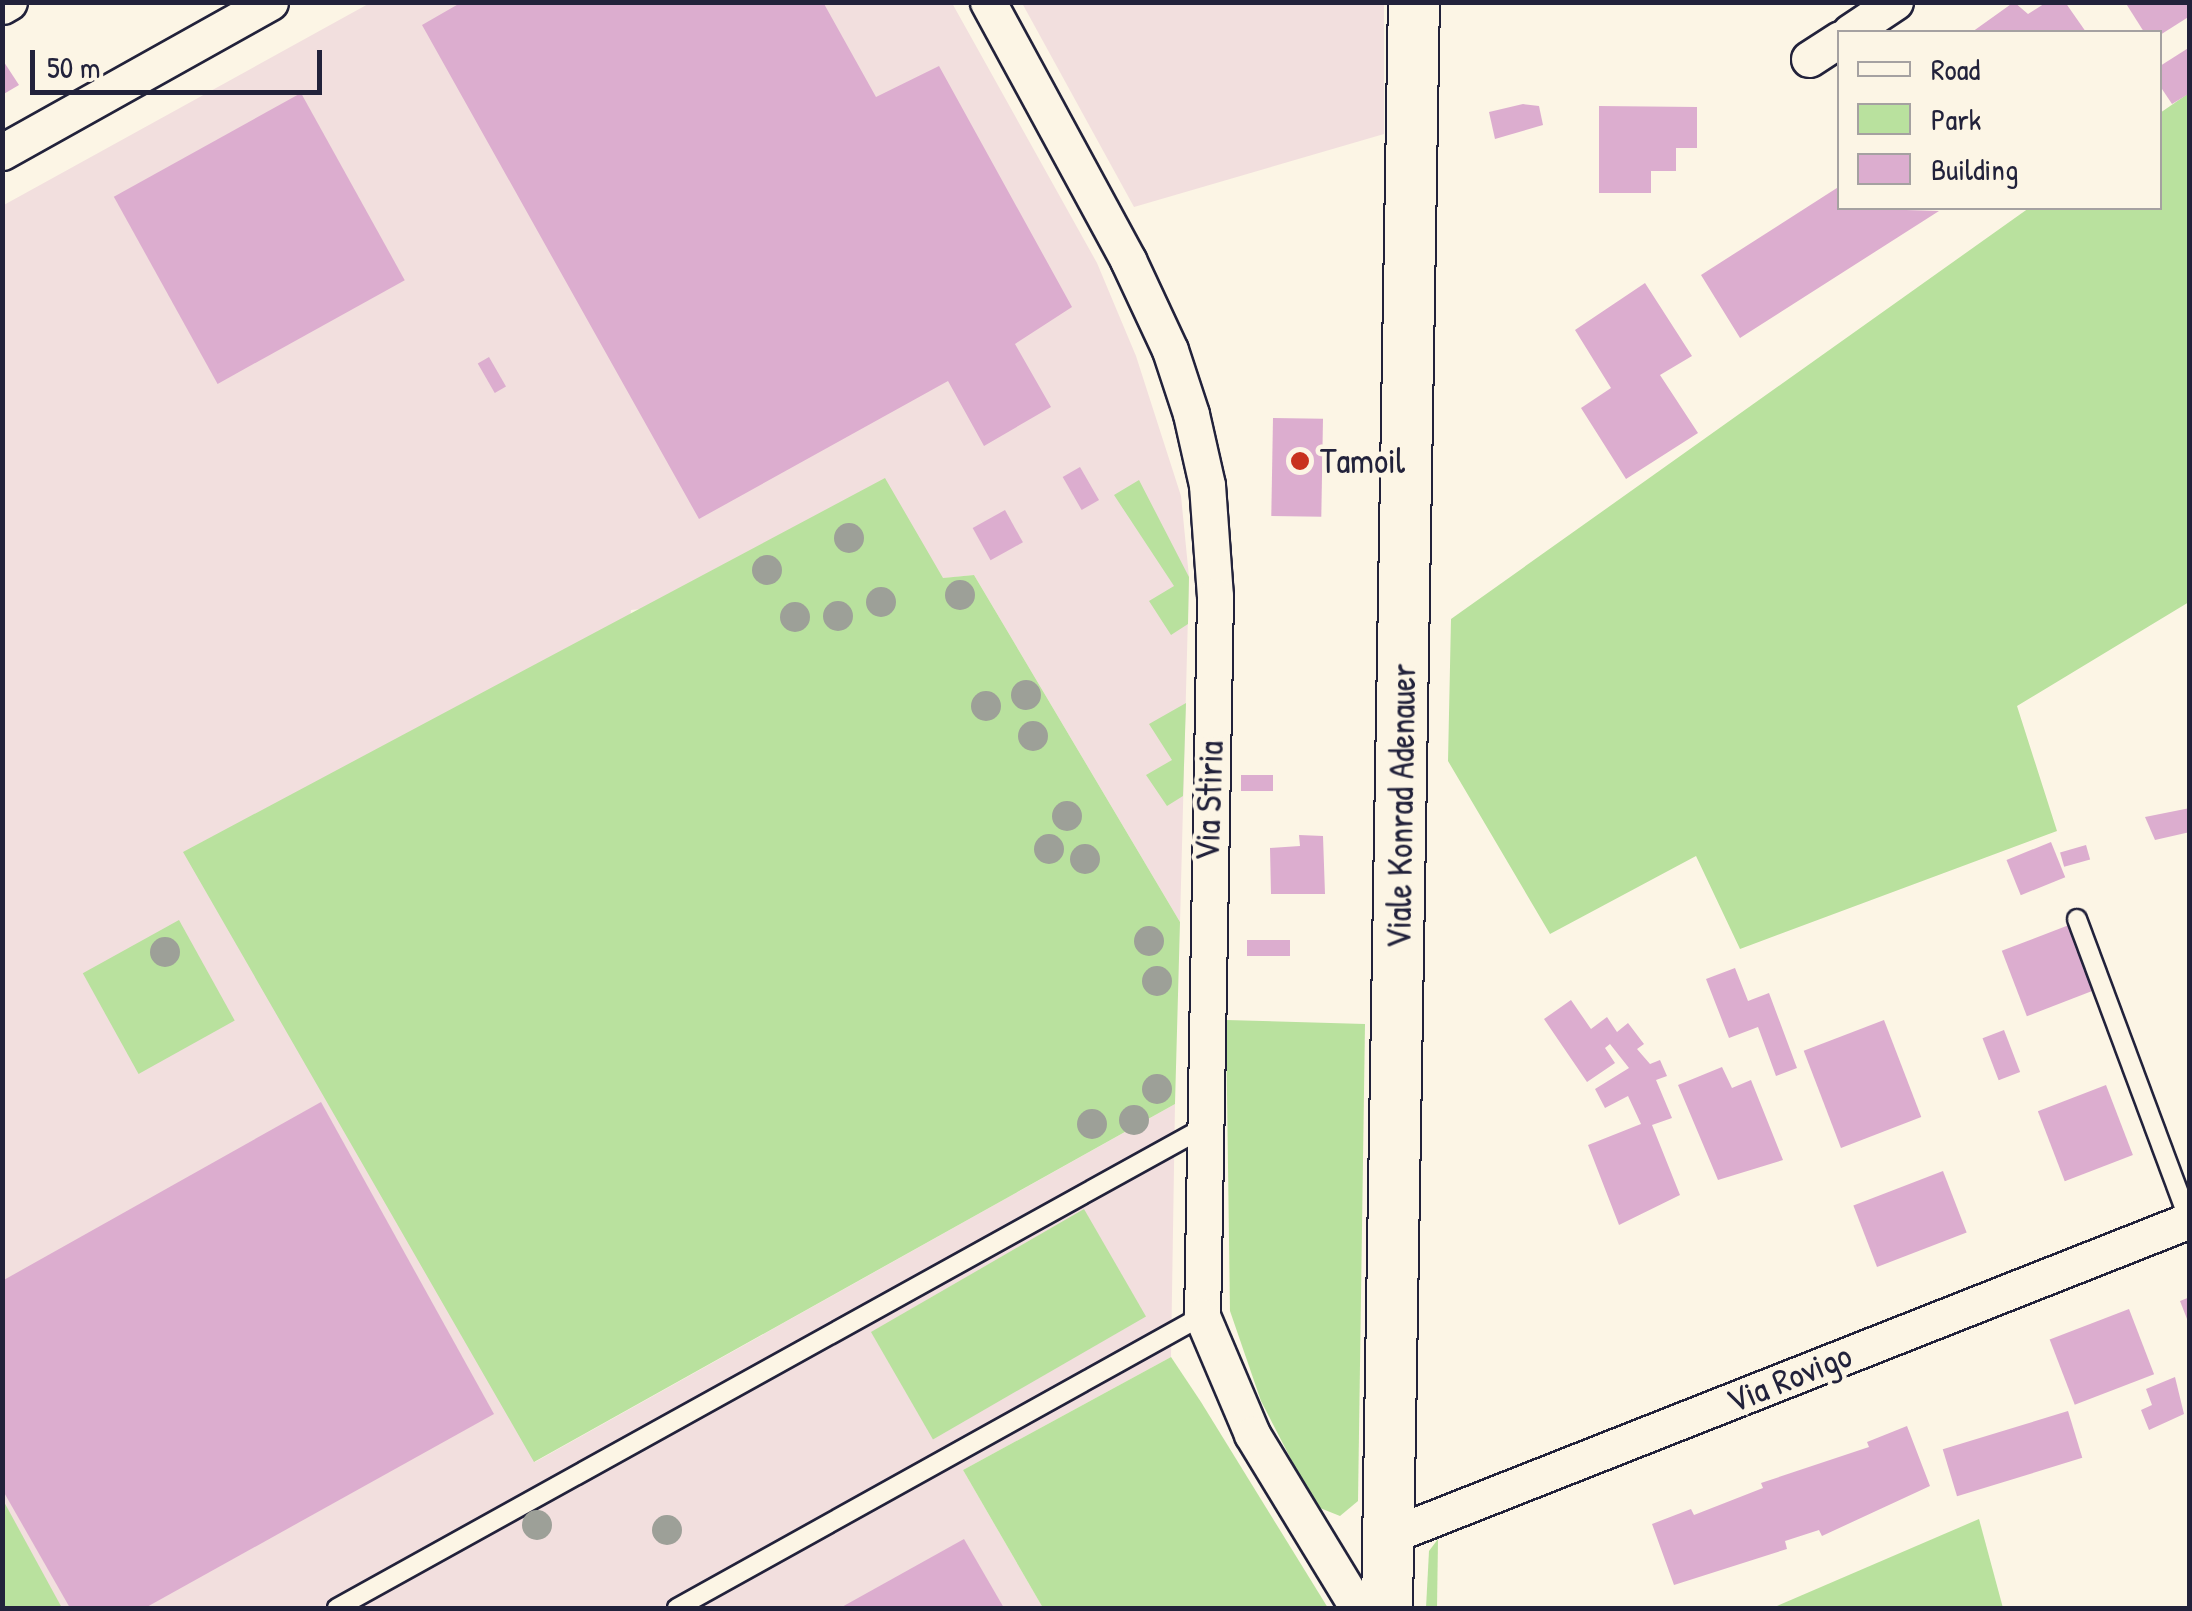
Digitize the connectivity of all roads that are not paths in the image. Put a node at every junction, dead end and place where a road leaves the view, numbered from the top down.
1 (9, 2) edge
2 (270, 2) edge
3 (988, 2) edge
4 (1414, 2) edge
5 (1895, 2) edge
6 (2, 6) edge
7 (1853, 30) edge
8 (1837, 41) edge
9 (1809, 59) dead end
10 (2, 152) edge
11 (2077, 919) dead end
12 (1201, 1129) junction
13 (2189, 1220) edge
14 (1202, 1316) junction
15 (1390, 1536) junction
16 (337, 1608) edge
17 (677, 1608) edge
18 (1358, 1608) edge
19 (1388, 1608) edge

1 - 6 street
2 - 10 street
3 - 12 street, Via Stiria
4 - 15 main road, Viale Konrad Adenauer
5 - 7 street
8 - 9 street
11 - 13 lane, Via Rovigo
12 - 14 street, Via Stiria
12 - 16 lane
13 - 15 street, Via Rovigo
14 - 17 lane
14 - 18 street, Via Stiria
15 - 19 main road, Viale Konrad Adenauer

